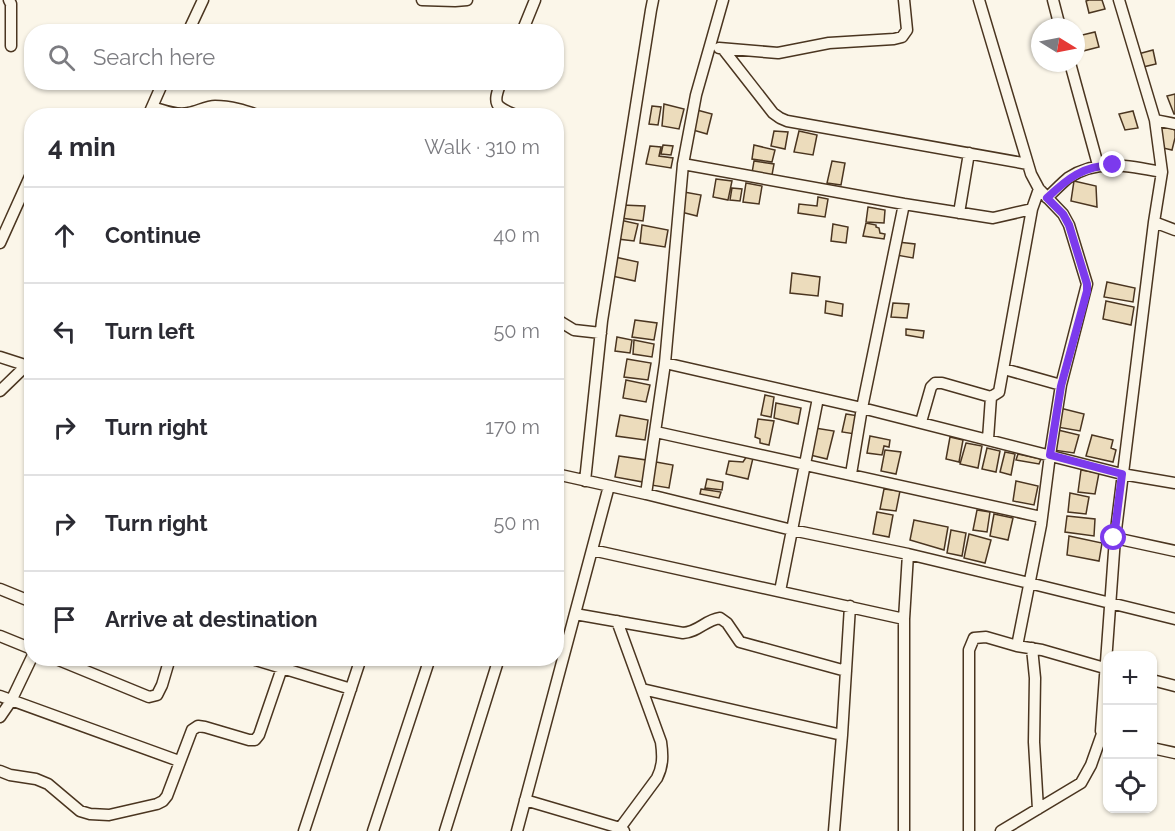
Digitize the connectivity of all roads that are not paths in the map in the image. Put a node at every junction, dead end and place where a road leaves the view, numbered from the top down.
1 (9, 0) edge
2 (203, 0) edge
3 (422, 0) edge
4 (467, 0) edge
5 (535, 0) edge
6 (653, 0) edge
7 (723, 0) edge
8 (904, 0) edge
9 (979, 0) edge
10 (1053, 0) edge
11 (1119, 0) edge
12 (1058, 18) edge
13 (192, 24) edge
14 (525, 24) edge
15 (11, 46) dead end
16 (710, 47) junction
17 (723, 48) junction
18 (1072, 72) edge
19 (159, 90) edge
20 (498, 90) edge
21 (151, 108) edge
22 (205, 108) edge
23 (234, 108) edge
24 (500, 108) edge
25 (1155, 120) junction
26 (1175, 124) edge
27 (969, 153) junction
28 (1028, 164) junction
29 (683, 165) junction
30 (1098, 165) junction
31 (1162, 172) junction
32 (24, 190) edge
33 (1043, 194) junction
34 (904, 204) junction
35 (1032, 209) junction
36 (959, 213) junction
37 (1154, 222) junction
38 (1175, 231) edge
39 (0, 243) edge
40 (564, 324) edge
41 (601, 333) junction
42 (0, 357) edge
43 (24, 363) edge
44 (665, 363) junction
45 (24, 369) edge
46 (1004, 369) junction
47 (1061, 386) junction
48 (0, 391) edge
49 (991, 397) junction
50 (818, 398) junction
51 (862, 408) junction
52 (921, 422) junction
53 (656, 432) junction
54 (988, 439) junction
55 (1050, 455) junction
56 (805, 465) junction
57 (851, 474) junction
58 (1122, 474) junction
59 (564, 476) edge
60 (585, 481) junction
61 (1175, 483) edge
62 (609, 486) junction
63 (646, 494) junction
64 (1041, 517) junction
65 (792, 530) junction
66 (1114, 538) junction
67 (592, 550) junction
68 (1175, 550) edge
69 (908, 554) junction
70 (1029, 583) junction
71 (0, 589) edge
72 (780, 591) junction
73 (24, 599) edge
74 (1110, 603) junction
75 (850, 606) junction
76 (575, 614) junction
77 (903, 619) junction
78 (1175, 620) edge
79 (617, 621) junction
80 (0, 636) edge
81 (24, 646) edge
82 (1017, 646) junction
83 (1032, 648) junction
84 (1108, 651) edge
85 (564, 655) edge
86 (26, 666) edge
87 (73, 666) edge
88 (168, 666) edge
89 (275, 666) edge
90 (358, 666) edge
91 (427, 666) edge
92 (496, 666) edge
93 (561, 666) edge
94 (282, 668) junction
95 (1103, 668) edge
96 (846, 671) junction
97 (1157, 681) edge
98 (1175, 686) edge
99 (351, 689) junction
100 (642, 689) junction
101 (5, 698) edge
102 (0, 717) edge
103 (843, 735) junction
104 (1103, 739) edge
105 (1157, 749) edge
106 (1175, 753) edge
107 (179, 761) junction
108 (0, 771) edge
109 (525, 800) junction
110 (1038, 808) junction
111 (622, 829) edge
112 (304, 831) edge
113 (373, 831) edge
114 (445, 831) edge
115 (517, 831) edge
116 (834, 831) edge
117 (904, 831) edge
118 (969, 831) edge
119 (1001, 831) edge

1 - 15 street
2 - 13 street
3 - 4 street
5 - 14 street
6 - 41 street
7 - 16 street
8 - 17 street
9 - 28 street
10 - 12 street
11 - 25 street
16 - 17 street
16 - 29 street
17 - 27 street
18 - 30 street
19 - 21 street
20 - 24 street
22 - 23 street
25 - 26 street
25 - 31 street
27 - 28 street
27 - 36 street
28 - 33 street
29 - 34 street
29 - 44 street
30 - 31 street
30 - 33 street
31 - 37 street
32 - 39 street
33 - 35 street
33 - 47 street
34 - 36 street
34 - 51 street
35 - 36 street
35 - 46 street
37 - 38 street
37 - 58 street
40 - 41 street
41 - 60 street
42 - 43 street
44 - 50 street
44 - 53 street
45 - 48 street
46 - 47 street
46 - 49 street
47 - 55 street
49 - 52 street
49 - 54 street
50 - 51 street
50 - 56 street
51 - 52 street
51 - 57 street
52 - 54 street
53 - 56 street
53 - 63 street
54 - 55 street
55 - 58 street
55 - 64 street
56 - 57 street
56 - 65 street
57 - 64 street
58 - 61 street
58 - 66 street
59 - 60 street
60 - 62 street
62 - 63 street
62 - 67 street
63 - 65 street
64 - 70 street
65 - 69 street
65 - 72 street
66 - 68 street
66 - 74 street
67 - 72 street
67 - 76 street
69 - 70 street
69 - 77 street
70 - 74 street
70 - 82 street
71 - 73 street
72 - 75 street
74 - 78 street
74 - 84 street
75 - 77 street
75 - 96 street
76 - 79 street
76 - 85 street
77 - 117 street
79 - 96 street
79 - 100 street
80 - 81 street
82 - 83 street
82 - 118 street
83 - 95 street
83 - 110 street
86 - 101 street
87 - 88 street
89 - 94 street
90 - 99 street
91 - 113 street
92 - 114 street
93 - 109 street
94 - 99 street
94 - 107 street
96 - 103 street
97 - 98 street
99 - 112 street
100 - 103 street
100 - 111 street
101 - 102 street
101 - 107 street
103 - 116 street
104 - 110 street
105 - 106 street
107 - 108 street
109 - 111 street
109 - 115 street
110 - 119 street

